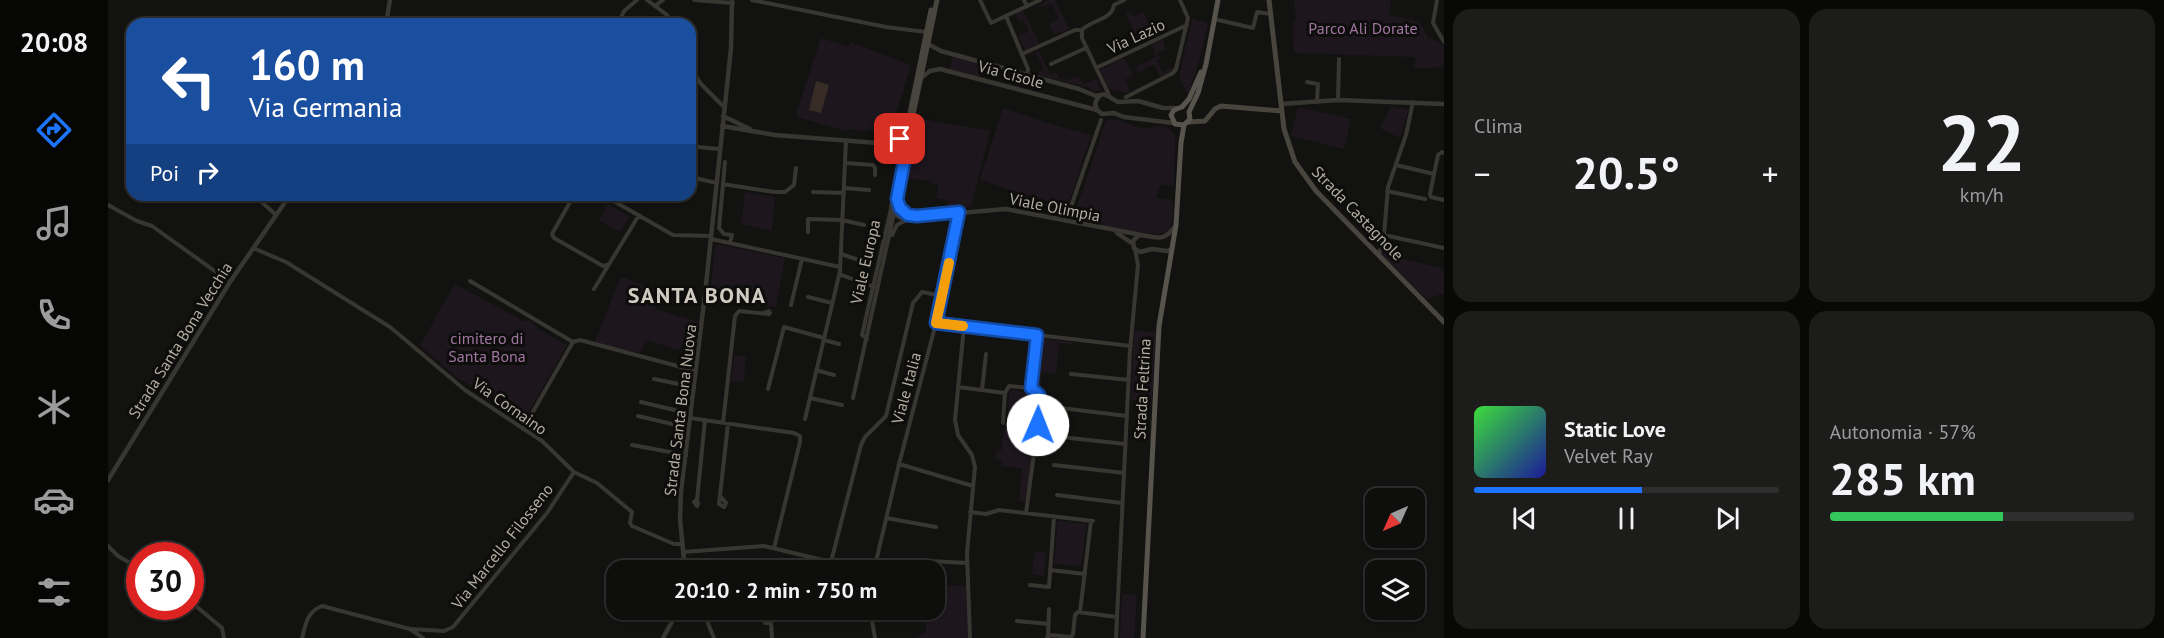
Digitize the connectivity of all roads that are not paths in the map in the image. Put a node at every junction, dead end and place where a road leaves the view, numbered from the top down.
1 (390, 0) edge
2 (637, 0) edge
3 (647, 0) edge
4 (663, 0) edge
5 (694, 0) edge
6 (752, 0) edge
7 (935, 0) edge
8 (980, 0) edge
9 (1024, 0) edge
10 (1040, 0) edge
11 (1124, 0) edge
12 (1180, 0) edge
13 (1218, 0) edge
14 (1269, 0) edge
15 (1437, 0) edge
16 (733, 1) edge
17 (1113, 2) edge
18 (655, 6) junction
19 (1027, 6) junction
20 (1271, 14) junction
21 (1006, 16) junction
22 (387, 18) edge
23 (621, 18) edge
24 (669, 18) edge
25 (1214, 19) junction
26 (1187, 25) junction
27 (1082, 30) junction
28 (926, 32) junction
29 (928, 41) junction
30 (1444, 42) edge
31 (1086, 48) junction
32 (1208, 50) junction
33 (1022, 54) junction
34 (1340, 59) dead end
35 (1051, 64) dead end
36 (1096, 68) junction
37 (1027, 75) junction
38 (696, 76) edge
39 (921, 78) junction
40 (1307, 82) dead end
41 (1105, 94) junction
42 (1126, 100) junction
43 (1338, 100) junction
44 (1114, 101) junction
45 (1317, 101) junction
46 (1413, 102) junction
47 (1444, 104) edge
48 (724, 107) junction
49 (1179, 108) junction
50 (1281, 108) junction
51 (1098, 112) junction
52 (1107, 115) junction
53 (723, 116) junction
54 (1188, 119) junction
55 (1101, 120) junction
56 (1175, 124) junction
57 (722, 125) junction
58 (746, 128) junction
59 (732, 129) junction
60 (761, 133) junction
61 (720, 138) junction
62 (846, 140) junction
63 (900, 141) junction
64 (881, 143) junction
65 (1181, 143) junction
66 (696, 146) edge
67 (719, 149) junction
68 (895, 150) junction
69 (905, 151) junction
70 (1444, 153) edge
71 (725, 162) dead end
72 (845, 163) junction
73 (1396, 165) junction
74 (796, 168) dead end
75 (1434, 174) junction
76 (875, 175) dead end
77 (696, 178) edge
78 (717, 183) junction
79 (723, 184) junction
80 (844, 190) junction
81 (868, 190) dead end
82 (1387, 191) junction
83 (813, 192) dead end
84 (897, 199) junction
85 (1425, 199) dead end
86 (1444, 200) edge
87 (261, 201) edge
88 (286, 201) edge
89 (571, 201) edge
90 (614, 201) edge
91 (108, 205) edge
92 (893, 212) junction
93 (959, 212) junction
94 (276, 215) junction
95 (639, 215) junction
96 (908, 215) junction
97 (917, 216) junction
98 (842, 220) junction
99 (1066, 221) junction
100 (864, 225) dead end
101 (1176, 225) junction
102 (1112, 230) junction
103 (808, 232) dead end
104 (1384, 235) junction
105 (1144, 236) junction
106 (711, 238) junction
107 (890, 238) junction
108 (730, 243) junction
109 (1134, 246) junction
110 (253, 247) junction
111 (1444, 248) edge
112 (1172, 249) junction
113 (1161, 250) junction
114 (1147, 251) junction
115 (841, 255) junction
116 (1379, 255) junction
117 (802, 259) junction
118 (859, 260) dead end
119 (1170, 263) junction
120 (608, 265) junction
121 (1138, 265) junction
122 (840, 267) junction
123 (839, 274) junction
124 (470, 281) dead end
125 (230, 282) junction
126 (874, 286) junction
127 (594, 288) dead end
128 (942, 296) junction
129 (808, 297) dead end
130 (832, 303) junction
131 (791, 304) dead end
132 (764, 313) dead end
133 (1444, 322) edge
134 (936, 323) junction
135 (964, 326) junction
136 (1037, 335) junction
137 (824, 339) junction
138 (867, 339) junction
139 (573, 342) junction
140 (839, 344) dead end
141 (1131, 346) junction
142 (986, 354) dead end
143 (816, 370) junction
144 (696, 371) junction
145 (1071, 374) dead end
146 (834, 375) dead end
147 (654, 379) dead end
148 (1129, 381) junction
149 (694, 387) junction
150 (958, 387) junction
151 (1031, 388) junction
152 (768, 389) dead end
153 (982, 390) junction
154 (1005, 393) junction
155 (810, 398) junction
156 (853, 398) dead end
157 (641, 402) dead end
158 (842, 405) dead end
159 (1061, 408) dead end
160 (638, 416) dead end
161 (691, 416) junction
162 (1127, 416) junction
163 (805, 419) dead end
164 (705, 420) junction
165 (726, 423) junction
166 (1003, 423) dead end
167 (689, 428) junction
168 (523, 429) junction
169 (1061, 437) dead end
170 (1125, 444) junction
171 (632, 446) dead end
172 (686, 455) junction
173 (898, 464) junction
174 (1054, 465) dead end
175 (574, 472) junction
176 (1124, 473) junction
177 (108, 480) edge
178 (973, 486) junction
179 (1058, 495) dead end
180 (720, 496) dead end
181 (696, 500) dead end
182 (1122, 503) junction
183 (970, 512) junction
184 (1026, 513) junction
185 (1054, 517) junction
186 (886, 518) junction
187 (936, 527) dead end
188 (682, 544) junction
189 (108, 546) edge
190 (774, 548) junction
191 (683, 552) junction
192 (684, 560) edge
193 (823, 560) edge
194 (832, 560) edge
195 (876, 560) edge
196 (126, 561) edge
197 (945, 562) edge
198 (967, 563) junction
199 (1050, 570) junction
200 (1085, 574) junction
201 (1030, 585) dead end
202 (1049, 609) dead end
203 (1080, 612) junction
204 (204, 613) edge
205 (1117, 617) junction
206 (674, 620) edge
207 (707, 620) edge
208 (872, 620) edge
209 (1017, 621) dead end
210 (765, 623) dead end
211 (1049, 624) junction
212 (410, 629) junction
213 (1048, 637) edge
214 (225, 638) edge
215 (302, 638) edge
216 (423, 638) edge
217 (663, 638) edge
218 (714, 638) edge
219 (772, 638) edge
220 (875, 638) edge
221 (970, 638) edge
222 (1116, 638) edge
223 (1143, 638) edge

1 - 22 street
2 - 23 street
3 - 18 street
4 - 18 street
5 - 16 street, Strada Santa Bona Nuova
6 - 28 street
7 - 28 main road, Viale Europa
7 - 29 main road, Viale Europa
8 - 21 street
9 - 19 street
10 - 19 street
11 - 17 street
12 - 26 street
13 - 25 main road, Strada Feltrina
14 - 20 main road, Strada Castagnole
15 - 30 street
16 - 48 street, Strada Santa Bona Nuova
17 - 27 street
18 - 24 street
19 - 21 street
20 - 25 street
20 - 50 main road, Strada Castagnole
21 - 33 street
25 - 32 main road, Strada Feltrina
26 - 36 street, Via Lazio
26 - 42 street
27 - 31 street
27 - 33 street
28 - 63 main road, Viale Europa
29 - 37 street, Via Cisole
29 - 39 main road, Viale Europa
31 - 35 street
31 - 36 street
32 - 49 main road, Strada Feltrina
32 - 54 main road, Strada Feltrina
33 - 37 street
34 - 43 street
36 - 41 street
37 - 41 street, Via Cisole
38 - 48 street
39 - 51 street, Via Cisole
39 - 63 main road, Viale Europa
40 - 45 street
41 - 44 street
41 - 51 street
42 - 44 street
42 - 49 street
43 - 45 street
43 - 46 street
44 - 52 street
45 - 50 street
46 - 47 street
46 - 73 street
48 - 53 street, Strada Santa Bona Nuova
49 - 54 main road
49 - 56 main road, Strada Feltrina
50 - 54 main road
50 - 116 main road, Strada Castagnole
51 - 52 street, Via Cisole
51 - 55 street
52 - 55 street
52 - 56 street, Via Cisole
53 - 57 street, Strada Santa Bona Nuova
53 - 58 street
54 - 56 main road
54 - 65 main road, Strada Feltrina
55 - 99 street
56 - 65 main road, Strada Feltrina
57 - 58 street
57 - 59 street
57 - 61 street, Strada Santa Bona Nuova
58 - 60 street
59 - 60 street
59 - 61 street
60 - 62 street
61 - 67 street, Strada Santa Bona Nuova
62 - 64 street
62 - 72 street
63 - 64 street
63 - 68 street, Viale Europa
63 - 69 street, Viale Europa
64 - 68 street
65 - 101 main road, Strada Feltrina
66 - 67 street
67 - 78 street, Strada Santa Bona Nuova
68 - 69 street
68 - 92 street, Viale Europa
69 - 84 street, Viale Europa
70 - 75 street
71 - 79 street
72 - 76 street
72 - 80 street
73 - 75 street
73 - 82 street
74 - 79 street
75 - 86 street
77 - 78 street
78 - 106 street, Strada Santa Bona Nuova
79 - 108 street
80 - 81 street
80 - 83 street
80 - 98 street
82 - 85 street
82 - 104 street
84 - 92 street, Viale Europa
84 - 96 street
87 - 94 street
88 - 94 street, Strada Santa Bona Vecchia
89 - 120 street
90 - 95 street
91 - 125 street
92 - 96 street
92 - 97 street, Viale Olimpia
92 - 107 street, Viale Europa
92 - 126 street, Viale Europa
93 - 97 street, Viale Olimpia
93 - 99 street, Viale Olimpia
93 - 128 street, Viale Italia
94 - 110 street, Strada Santa Bona Vecchia
95 - 106 street
95 - 120 street
96 - 97 street
97 - 107 street
98 - 100 street
98 - 103 street
98 - 115 street
99 - 102 street, Viale Olimpia
101 - 105 street
101 - 112 main road, Strada Feltrina
102 - 105 street, Viale Olimpia
102 - 109 street, Viale Olimpia
104 - 111 street
104 - 116 street
105 - 109 street
105 - 114 street
106 - 108 street
106 - 144 street, Strada Santa Bona Nuova
107 - 138 street, Viale Europa
108 - 117 street
109 - 114 street
109 - 121 street
110 - 125 street, Strada Santa Bona Vecchia
110 - 168 street, Via Cornaino
112 - 113 street
112 - 119 main road, Strada Feltrina
113 - 114 street
113 - 119 street
114 - 121 street
115 - 118 street
115 - 122 street
116 - 133 main road, Strada Castagnole
117 - 122 street
117 - 131 street
119 - 223 main road, Strada Feltrina
120 - 127 street
121 - 141 street
122 - 123 street
123 - 126 street
123 - 130 street
124 - 139 street
125 - 177 street, Strada Santa Bona Vecchia
126 - 138 street, Viale Europa
128 - 134 street, Viale Italia
128 - 194 street
129 - 130 street
130 - 137 street
132 - 165 street
134 - 135 street
134 - 173 street, Viale Italia
135 - 136 street
135 - 150 street
136 - 141 street
136 - 151 street
137 - 140 street
137 - 143 street
137 - 152 street
138 - 156 street, Viale Europa
139 - 144 street
139 - 168 street
141 - 148 street
142 - 153 street
143 - 146 street
143 - 155 street
144 - 149 street, Strada Santa Bona Nuova
145 - 148 street
147 - 149 street
148 - 162 street
149 - 161 street, Strada Santa Bona Nuova
150 - 153 street
150 - 178 street
151 - 154 street
151 - 184 street
153 - 154 street
154 - 166 street
155 - 158 street
155 - 163 street
157 - 161 street
159 - 162 street
160 - 167 street
161 - 164 street
161 - 167 street, Strada Santa Bona Nuova
162 - 170 street
164 - 165 street
164 - 181 street
165 - 180 street
165 - 190 street
167 - 172 street, Strada Santa Bona Nuova
168 - 175 street, Via Cornaino
169 - 170 street
170 - 176 street
171 - 172 street
172 - 188 street, Strada Santa Bona Nuova
173 - 178 street
173 - 186 street, Viale Italia
174 - 176 street
175 - 188 street, Via Cornaino
175 - 212 street, Via Marcello Filosseno
176 - 182 street
178 - 183 street
179 - 182 street
182 - 205 street
183 - 184 street
183 - 198 street
184 - 185 street
185 - 199 street
185 - 200 street
186 - 187 street
186 - 195 street, Viale Italia
188 - 191 street, Strada Santa Bona Nuova
189 - 196 street
190 - 191 street
190 - 193 street
191 - 192 street, Strada Santa Bona Nuova
197 - 198 street
198 - 221 street
199 - 200 street
199 - 201 street
200 - 203 street
202 - 211 street
203 - 205 street
203 - 213 street
204 - 214 street
205 - 222 street
206 - 217 street
207 - 218 street
208 - 220 street
209 - 211 street
210 - 219 street
211 - 213 street
212 - 215 street
212 - 216 street

